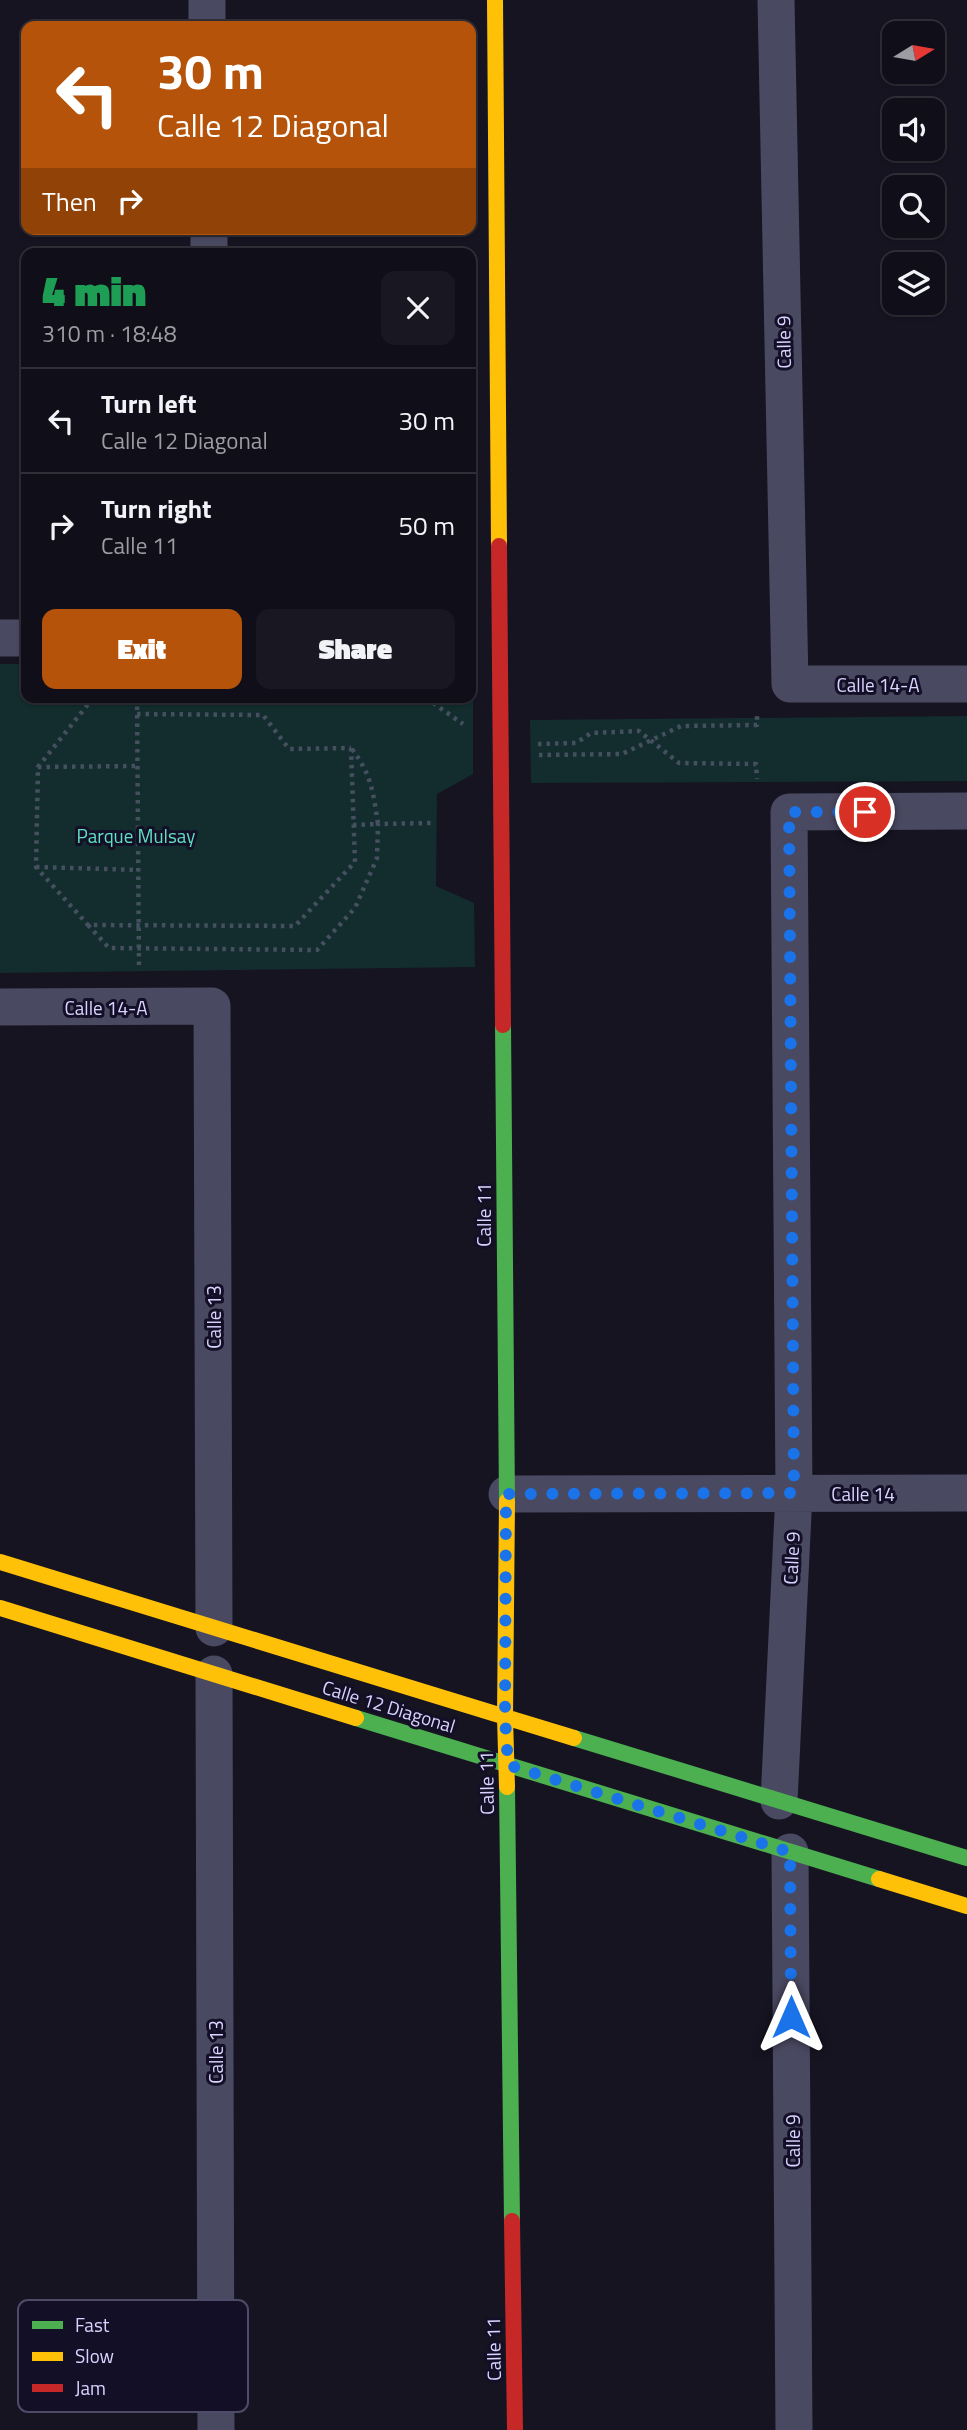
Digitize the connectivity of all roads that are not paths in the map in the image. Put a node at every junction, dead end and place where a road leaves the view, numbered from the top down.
1 (207, 0) edge
2 (495, 0) edge
3 (776, 0) edge
4 (207, 21) edge
5 (0, 638) edge
6 (21, 638) edge
7 (790, 684) joint
8 (967, 684) edge
9 (967, 811) edge
10 (212, 1006) joint
11 (0, 1007) edge
12 (794, 1493) junction
13 (967, 1493) edge
14 (506, 1494) junction
15 (0, 1562) edge
16 (0, 1608) edge
17 (214, 1628) junction
18 (214, 1674) junction
19 (505, 1717) junction
20 (508, 1765) junction
21 (779, 1801) junction
22 (790, 1852) junction
23 (967, 1858) edge
24 (967, 1906) edge
25 (216, 2300) edge
26 (216, 2412) edge
27 (216, 2430) edge
28 (515, 2430) edge
29 (794, 2430) edge

1 - 4 street
2 - 14 street, Calle 11
3 - 7 street, Calle 9
5 - 6 street
7 - 8 street, Calle 14-A
9 - 12 street, Calle 9
10 - 11 street, Calle 14-A
10 - 17 street, Calle 13
12 - 13 street, Calle 14
12 - 14 street, Calle 14
12 - 21 street, Calle 9
14 - 19 street, Calle 11
15 - 17 street, Calle 12 Diagonal
16 - 18 street, Calle 12 Diagonal
17 - 19 street, Calle 12 Diagonal
18 - 20 street, Calle 12 Diagonal
18 - 25 street, Calle 13
19 - 20 street, Calle 11
19 - 21 street, Calle 12 Diagonal
20 - 22 street, Calle 12 Diagonal
20 - 28 street, Calle 11
21 - 23 street, Calle 12 Diagonal
22 - 24 street, Calle 12 Diagonal
22 - 29 street, Calle 9
26 - 27 street, Calle 13

